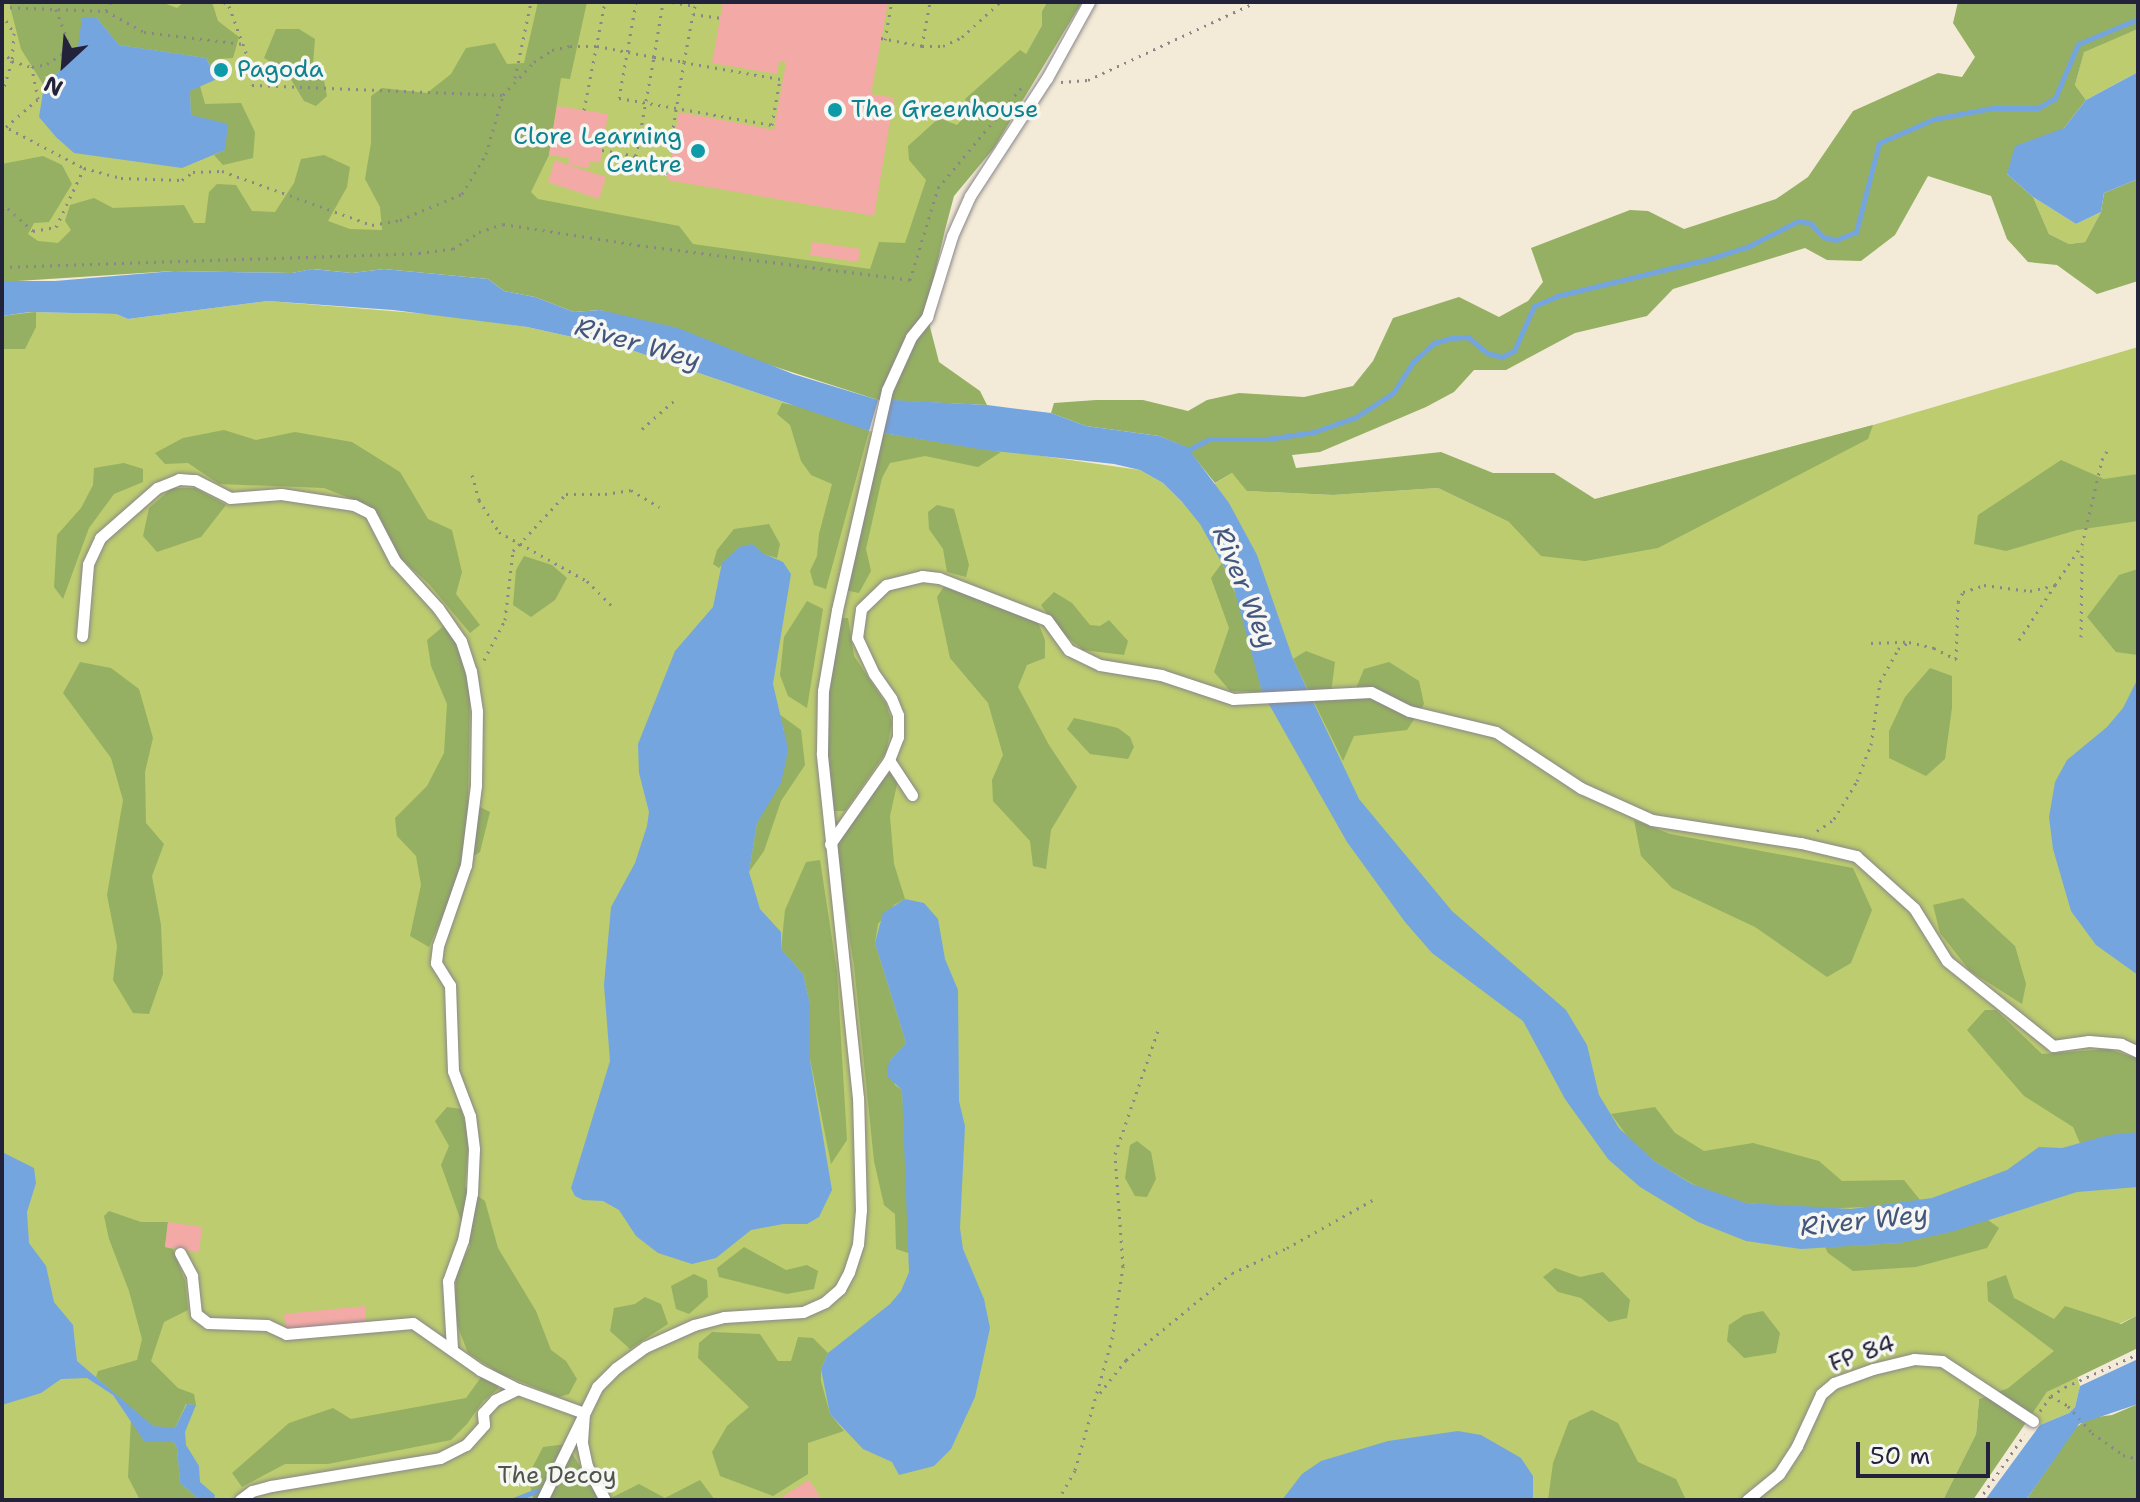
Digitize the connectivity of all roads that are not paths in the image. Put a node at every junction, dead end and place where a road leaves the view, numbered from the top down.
1 (1089, 2) edge
2 (82, 636) dead end
3 (889, 760) junction
4 (912, 795) dead end
5 (830, 844) junction
6 (2138, 1052) edge
7 (180, 1253) dead end
8 (452, 1348) junction
9 (518, 1389) junction
10 (584, 1413) junction
11 (2033, 1421) road end
12 (240, 1500) edge
13 (542, 1500) edge
14 (605, 1500) edge
15 (1747, 1500) edge

1 - 5 lane
2 - 8 lane
3 - 4 lane
3 - 5 lane
3 - 6 lane
5 - 10 lane
7 - 8 lane
8 - 9 lane
9 - 10 lane
9 - 12 lane
10 - 13 lane
10 - 14 lane
11 - 15 lane, FP 84

